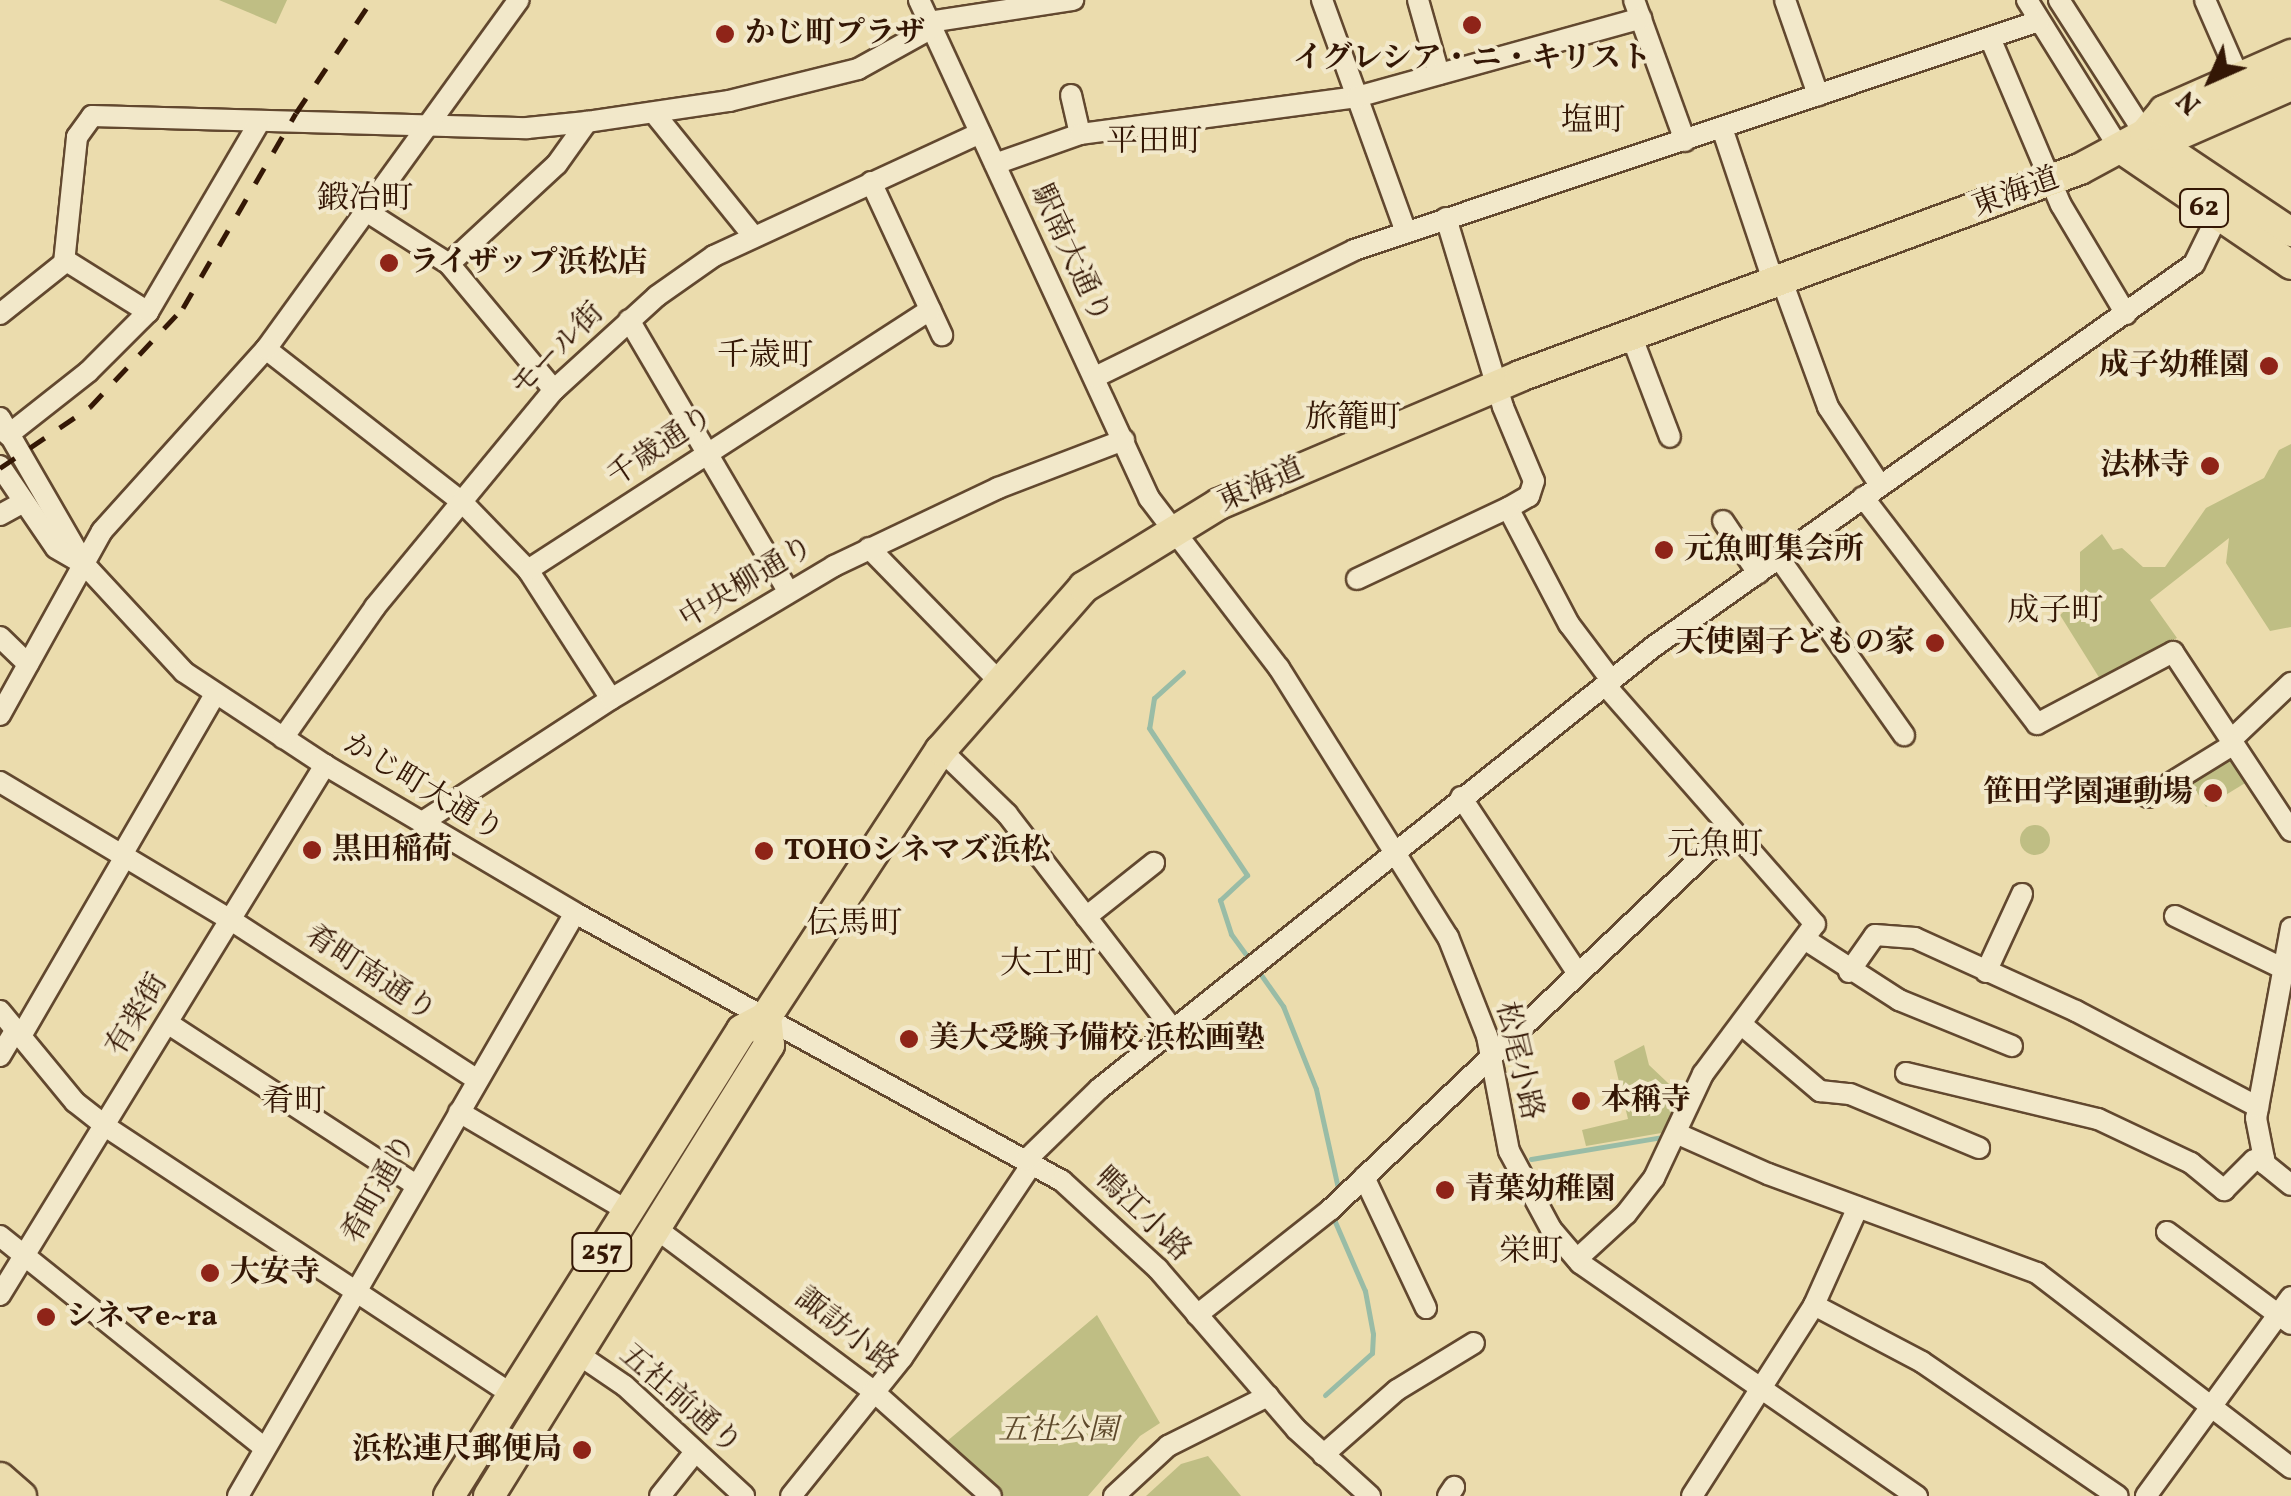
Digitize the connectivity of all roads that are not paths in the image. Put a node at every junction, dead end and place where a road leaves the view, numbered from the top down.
1 (519, 0) edge
2 (919, 0) edge
3 (1073, 0) edge
4 (1322, 0) edge
5 (1418, 0) edge
6 (1785, 0) edge
7 (2027, 0) edge
8 (2059, 0) edge
9 (2206, 0) edge
10 (1637, 9) edge
11 (2039, 20) junction
12 (930, 25) junction
13 (1990, 38) junction
14 (2291, 55) edge
15 (1438, 74) junction
16 (2239, 78) junction
17 (2291, 85) edge
18 (1071, 94) dead end
19 (1818, 96) junction
20 (1358, 97) junction
21 (654, 114) junction
22 (260, 121) junction
23 (587, 122) junction
24 (424, 123) junction
25 (1722, 128) junction
26 (980, 133) junction
27 (1080, 134) junction
28 (1685, 141) junction
29 (2132, 141) junction
30 (994, 164) junction
31 (2052, 180) junction
32 (871, 182) junction
33 (366, 211) junction
34 (2217, 217) junction
35 (1446, 218) junction
36 (1406, 232) junction
37 (2291, 232) edge
38 (754, 238) junction
39 (65, 260) junction
40 (449, 264) junction
41 (2291, 266) edge
42 (1778, 282) junction
43 (930, 310) junction
44 (148, 312) junction
45 (0, 314) edge
46 (2126, 314) junction
47 (629, 320) junction
48 (942, 335) dead end
49 (1631, 335) junction
50 (266, 349) junction
51 (1095, 377) junction
52 (1497, 385) junction
53 (554, 390) junction
54 (4, 426) edge
55 (1670, 438) dead end
56 (1124, 440) junction
57 (708, 451) junction
58 (0, 466) edge
59 (1872, 491) junction
60 (462, 502) junction
61 (22, 503) junction
62 (1508, 508) junction
63 (0, 516) edge
64 (1724, 521) dead end
65 (1172, 530) junction
66 (869, 548) junction
67 (1780, 558) junction
68 (85, 565) junction
69 (528, 570) junction
70 (1758, 573) junction
71 (1357, 579) dead end
72 (788, 591) junction
73 (0, 637) edge
74 (28, 664) junction
75 (997, 679) junction
76 (2291, 683) edge
77 (1609, 684) junction
78 (214, 696) junction
79 (611, 698) junction
80 (0, 715) edge
81 (1904, 736) dead end
82 (283, 738) junction
83 (2233, 742) junction
84 (941, 750) junction
85 (326, 765) junction
86 (0, 782) edge
87 (2148, 797) dead end
88 (1460, 798) junction
89 (424, 821) junction
90 (2291, 830) edge
91 (1728, 831) junction
92 (118, 850) junction
93 (1393, 850) junction
94 (1154, 863) dead end
95 (2022, 894) dead end
96 (575, 913) junction
97 (2175, 916) dead end
98 (1086, 917) junction
99 (231, 920) junction
100 (2291, 928) edge
101 (1806, 940) junction
102 (2282, 968) junction
103 (1849, 972) junction
104 (1986, 972) junction
105 (1578, 974) junction
106 (2284, 994) edge
107 (0, 1012) edge
108 (766, 1017) junction
109 (169, 1024) junction
110 (1741, 1024) junction
111 (1172, 1028) junction
112 (18, 1032) junction
113 (2012, 1046) dead end
114 (1490, 1053) junction
115 (0, 1056) edge
116 (1906, 1073) dead end
117 (476, 1080) junction
118 (2258, 1108) junction
119 (459, 1112) junction
120 (108, 1128) junction
121 (1678, 1134) junction
122 (1980, 1148) dead end
123 (2264, 1158) junction
124 (1026, 1160) junction
125 (1364, 1177) junction
126 (416, 1184) junction
127 (2291, 1185) edge
128 (1858, 1208) junction
129 (628, 1211) junction
130 (654, 1228) junction
131 (2166, 1232) dead end
132 (0, 1236) edge
133 (26, 1256) junction
134 (1577, 1260) junction
135 (0, 1295) edge
136 (354, 1296) junction
137 (1814, 1305) junction
138 (1426, 1308) dead end
139 (2287, 1312) edge
140 (1197, 1315) junction
141 (1474, 1343) dead end
142 (575, 1352) junction
143 (1763, 1389) junction
144 (873, 1391) junction
145 (512, 1394) junction
146 (1268, 1396) junction
147 (2210, 1408) junction
148 (265, 1448) junction
149 (695, 1452) junction
150 (1323, 1455) junction
151 (2291, 1468) edge
152 (0, 1478) edge
153 (989, 1495) edge
154 (21, 1496) edge
155 (238, 1496) edge
156 (449, 1496) edge
157 (489, 1496) edge
158 (660, 1496) edge
159 (744, 1496) edge
160 (790, 1496) edge
161 (1114, 1496) edge
162 (1370, 1496) edge
163 (1692, 1496) edge
164 (1916, 1496) edge
165 (2118, 1496) edge
166 (2146, 1496) edge

1 - 24 street
2 - 12 street, 駅南大通り
3 - 12 street
4 - 20 street
5 - 15 street
6 - 19 street
7 - 11 street
8 - 29 street
9 - 16 street
10 - 15 street
10 - 28 street
11 - 13 street
11 - 29 street
12 - 21 street
12 - 26 street, 駅南大通り
13 - 19 street
13 - 31 street
14 - 16 highway, 東海道 / 257
15 - 20 street
16 - 29 highway, 東海道 / 257
17 - 29 highway, 東海道 / 257
18 - 27 street
19 - 25 street
20 - 27 street
20 - 36 street
21 - 23 street
21 - 38 street
22 - 24 street
22 - 39 street
22 - 44 street
23 - 24 street
23 - 40 street
24 - 33 street
25 - 28 street
25 - 42 street
26 - 30 street, 駅南大通り
26 - 32 street, モール街
27 - 30 street
28 - 35 street
29 - 31 highway, 東海道 / 257
29 - 34 main road, 62
29 - 37 main road, 62
30 - 51 street, 駅南大通り
31 - 42 highway, 東海道 / 257
31 - 46 street
32 - 38 street, モール街
32 - 43 street
33 - 40 street
33 - 50 street
34 - 41 main road, 62
34 - 46 street
35 - 36 street
35 - 52 street
36 - 51 street
38 - 47 street, モール街
39 - 44 street
39 - 45 street
40 - 53 street
42 - 49 highway, 東海道 / 257
42 - 59 street
43 - 48 street
43 - 57 street, 千歳通り
44 - 54 street
46 - 59 street
47 - 53 street, モール街
47 - 57 street
49 - 52 highway, 東海道 / 257
49 - 55 street
50 - 60 street
50 - 68 street
51 - 56 street, 駅南大通り
52 - 62 street
52 - 65 highway, 東海道 / 257
53 - 60 street, モール街
54 - 68 street
56 - 65 street, 駅南大通り
56 - 66 street, 中央柳通り
57 - 69 street, 千歳通り
57 - 72 street
58 - 61 street
59 - 67 street
59 - 83 street
60 - 69 street
60 - 82 street, モール街
61 - 63 street
61 - 68 street
62 - 71 street
62 - 77 street
64 - 70 street
65 - 75 highway, 東海道 / 257
65 - 93 street, 松尾小路
66 - 72 street, 中央柳通り
66 - 75 street
67 - 70 street
67 - 81 street
68 - 74 street
68 - 78 street, かじ町大通り
69 - 79 street
70 - 77 street
72 - 79 street, 中央柳通り
73 - 74 street
74 - 80 street
75 - 84 highway, 東海道 / 257
76 - 83 street
77 - 88 street
77 - 91 street
78 - 82 street, かじ町大通り
78 - 92 street
79 - 89 street, 中央柳通り
82 - 85 street, かじ町大通り
83 - 87 street
83 - 90 street
84 - 98 street
84 - 108 highway, 東海道 / 257
85 - 89 street, かじ町大通り
85 - 99 street, 有楽街
86 - 92 street, 肴町南通り
88 - 93 street
88 - 105 street
89 - 96 street, かじ町大通り
91 - 101 street
91 - 105 street
92 - 99 street, 肴町南通り
92 - 112 street
93 - 111 street
93 - 114 street, 松尾小路
94 - 98 street
95 - 104 street
96 - 108 street, かじ町大通り
96 - 117 street, 肴町通り
97 - 102 street
98 - 111 street
99 - 109 street, 有楽街
99 - 117 street, 肴町南通り
100 - 102 street
101 - 103 street
101 - 110 street
102 - 106 street
103 - 104 street
103 - 113 street
104 - 118 street
105 - 114 street
106 - 118 street
107 - 112 street
108 - 124 street, 鴨江小路
108 - 129 highway, 257
108 - 130 highway, 257
109 - 120 street, 有楽街
109 - 126 street
110 - 121 street
110 - 122 street
111 - 124 street
112 - 115 street
112 - 120 street
114 - 125 street
114 - 134 street, 松尾小路
116 - 123 street
117 - 119 street, 肴町通り
118 - 123 street
119 - 126 street, 肴町通り
119 - 129 street
120 - 133 street, 有楽街
120 - 136 street
121 - 128 street
121 - 134 street
123 - 127 street
124 - 140 street, 鴨江小路
124 - 144 street
125 - 138 street
125 - 140 street
126 - 136 street, 肴町通り
128 - 137 street
128 - 147 street
129 - 145 highway, 257
130 - 142 highway, 257
130 - 144 street, 諏訪小路
131 - 139 street
132 - 133 street
133 - 135 street, 有楽街
133 - 148 street
134 - 143 street, 松尾小路
136 - 145 street
136 - 148 street, 肴町通り
137 - 143 street
137 - 165 street
139 - 147 street
140 - 146 street, 鴨江小路
141 - 150 street
142 - 149 street, 五社前通り
142 - 157 highway, 257
143 - 163 street
143 - 164 street, 松尾小路
144 - 153 street, 諏訪小路
144 - 160 street
145 - 156 highway, 257
146 - 150 street, 鴨江小路
146 - 161 street
147 - 151 street
147 - 166 street
148 - 155 street, 肴町通り
149 - 158 street
149 - 159 street, 五社前通り
150 - 162 street, 鴨江小路
152 - 154 highway

